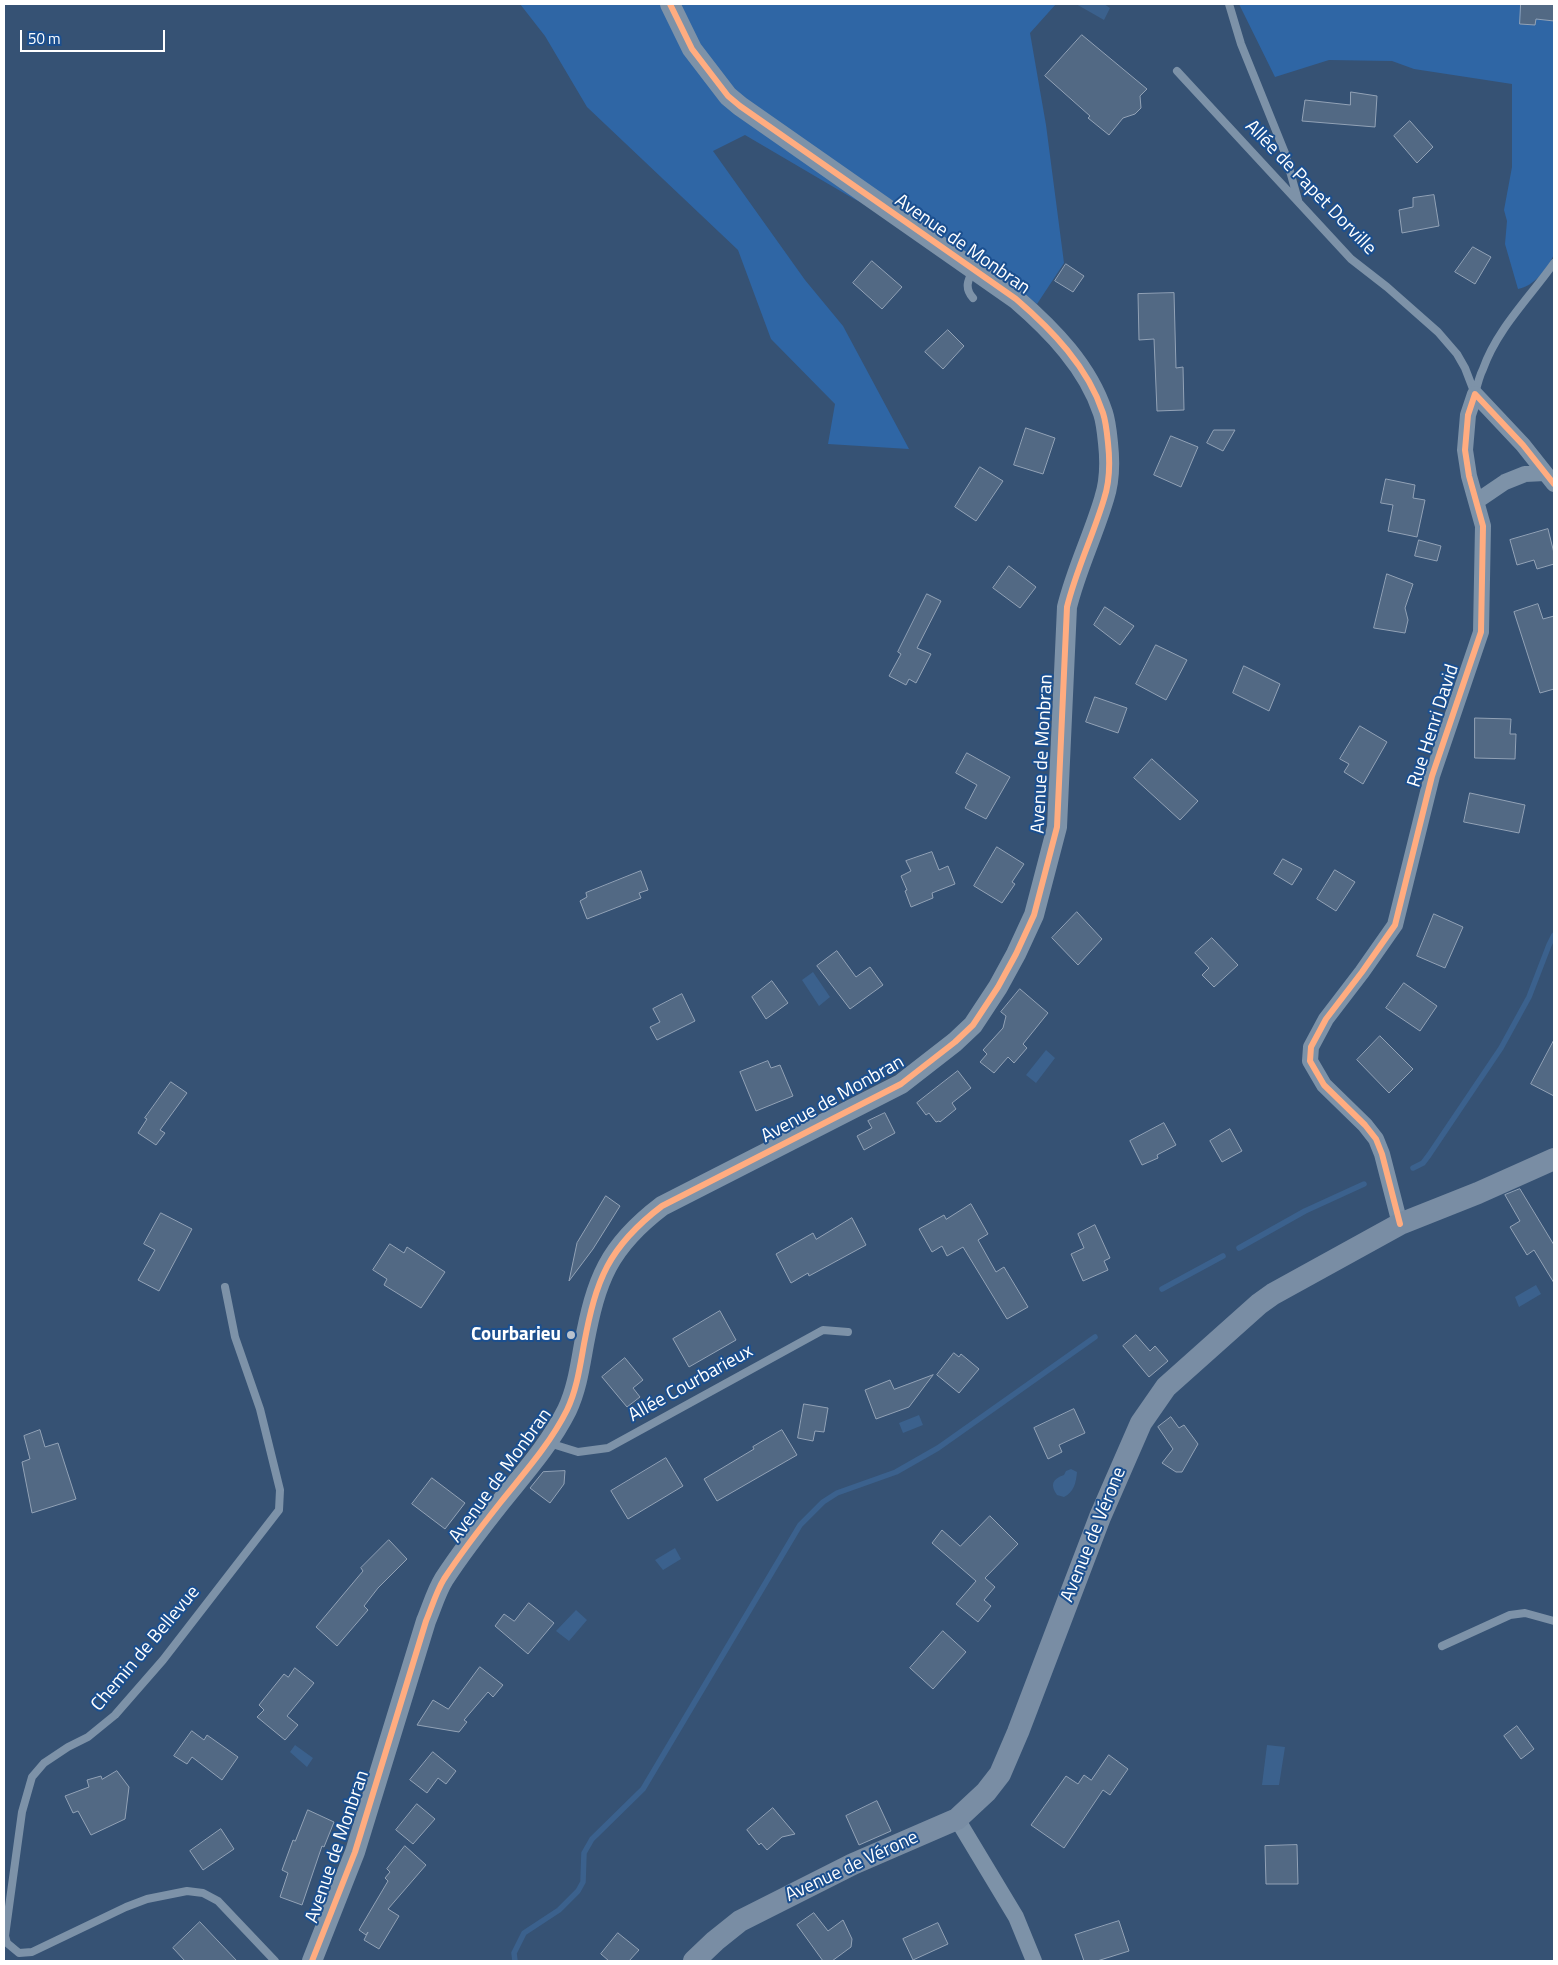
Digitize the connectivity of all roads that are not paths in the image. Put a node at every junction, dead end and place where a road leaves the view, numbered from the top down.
1 (670, 4) edge
2 (1229, 4) edge
3 (1177, 71) dead end
4 (1298, 202) junction
5 (1554, 263) edge
6 (973, 268) junction
7 (973, 298) dead end
8 (1475, 394) junction
9 (1550, 479) edge
10 (1477, 501) junction
11 (1554, 1159) edge
12 (1400, 1224) junction
13 (225, 1287) dead end
14 (848, 1332) dead end
15 (547, 1442) junction
16 (1554, 1621) edge
17 (1442, 1646) dead end
18 (957, 1820) junction
19 (275, 1961) edge
20 (312, 1961) edge
21 (694, 1961) edge
22 (1034, 1961) edge

1 - 6 street, Avenue de Monbran
2 - 4 lane
3 - 4 lane, Allée de Papet Dorville
4 - 8 lane, Allée de Papet Dorville
5 - 8 lane
6 - 7 lane
6 - 15 street, Avenue de Monbran
8 - 9 street
8 - 10 street, Rue Henri David
9 - 10 street
10 - 12 street, Rue Henri David
11 - 12 main road, Avenue de Vérone
12 - 18 main road, Avenue de Vérone
13 - 19 lane, Chemin de Bellevue
14 - 15 lane, Allée Courbarieux
15 - 20 street, Avenue de Monbran
16 - 17 lane
18 - 21 main road, Avenue de Vérone
18 - 22 street

